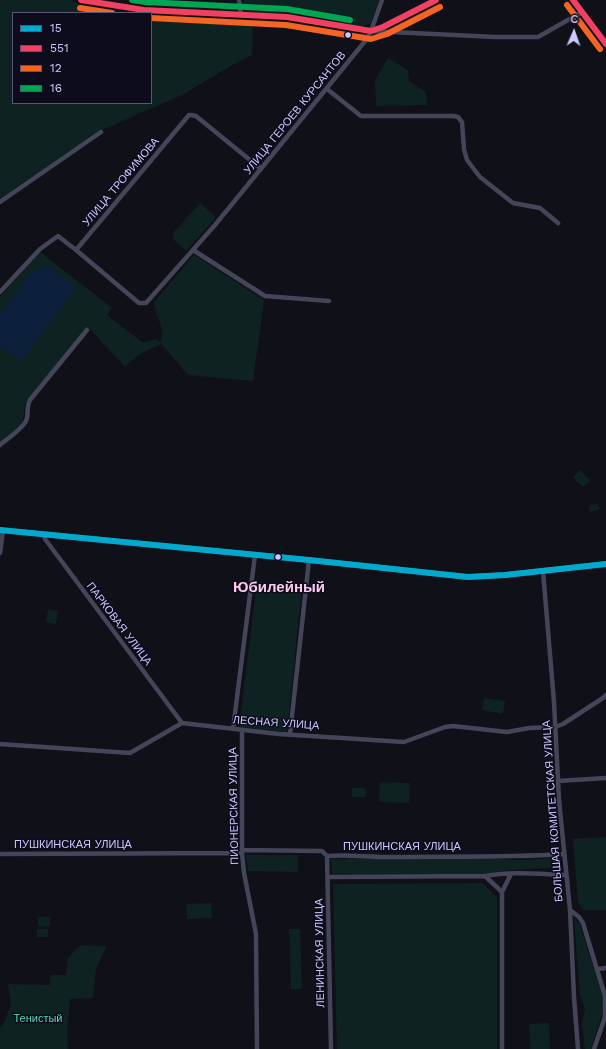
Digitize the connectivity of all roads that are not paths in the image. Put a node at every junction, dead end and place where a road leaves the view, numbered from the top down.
1 (81, 0) edge
2 (239, 0) edge
3 (382, 0) edge
4 (436, 0) edge
5 (576, 1) edge
6 (582, 12) junction
7 (240, 15) junction
8 (371, 31) junction
9 (605, 42) edge
10 (327, 89) junction
11 (102, 132) dead end
12 (260, 169) junction
13 (0, 202) edge
14 (558, 223) dead end
15 (76, 250) junction
16 (193, 250) junction
17 (0, 292) edge
18 (329, 301) dead end
19 (87, 330) dead end
20 (0, 445) edge
21 (1, 530) edge
22 (44, 535) junction
23 (0, 553) edge
24 (255, 555) junction
25 (309, 560) junction
26 (606, 564) edge
27 (543, 571) junction
28 (606, 695) edge
29 (182, 723) junction
30 (555, 727) junction
31 (233, 730) junction
32 (242, 730) junction
33 (290, 734) junction
34 (0, 744) edge
35 (606, 778) edge
36 (558, 781) junction
37 (242, 852) junction
38 (0, 854) edge
39 (564, 854) junction
40 (327, 856) junction
41 (511, 874) junction
42 (565, 875) junction
43 (485, 876) junction
44 (328, 877) junction
45 (502, 892) junction
46 (570, 910) junction
47 (606, 968) edge
48 (598, 969) junction
49 (257, 1049) edge
50 (331, 1049) edge
51 (502, 1049) edge
52 (578, 1049) edge
53 (594, 1049) edge

1 - 7 street
2 - 7 street
3 - 8 street, УЛИЦА ГЕРОЕВ КУРСАНТОВ
4 - 8 street
5 - 6 street
6 - 8 street
6 - 9 street
7 - 8 street
8 - 10 street, УЛИЦА ГЕРОЕВ КУРСАНТОВ
10 - 12 street, УЛИЦА ГЕРОЕВ КУРСАНТОВ
10 - 14 street
11 - 13 street
12 - 15 street, УЛИЦА ТРОФИМОВА
12 - 16 street, УЛИЦА ГЕРОЕВ КУРСАНТОВ
15 - 16 street, УЛИЦА ГЕРОЕВ КУРСАНТОВ
15 - 17 street
16 - 18 street
19 - 20 street
21 - 22 main road
21 - 23 street
22 - 24 main road
22 - 29 street, ПАРКОВАЯ УЛИЦА
24 - 25 main road
24 - 31 street
25 - 27 main road
25 - 33 street
26 - 27 main road
27 - 30 street, БОЛЬШАЯ КОМИТЕТСКАЯ УЛИЦА
28 - 30 street
29 - 31 street, ЛЕСНАЯ УЛИЦА
29 - 34 street
30 - 33 street, ЛЕСНАЯ УЛИЦА
30 - 36 street, БОЛЬШАЯ КОМИТЕТСКАЯ УЛИЦА
31 - 32 street, ЛЕСНАЯ УЛИЦА
32 - 33 street, ЛЕСНАЯ УЛИЦА
32 - 37 street, ПИОНЕРСКАЯ УЛИЦА
35 - 36 street
36 - 39 street, БОЛЬШАЯ КОМИТЕТСКАЯ УЛИЦА
37 - 38 street, ПУШКИНСКАЯ УЛИЦА
37 - 40 street, ПУШКИНСКАЯ УЛИЦА
37 - 49 street, ПИОНЕРСКАЯ УЛИЦА
39 - 40 street, ПУШКИНСКАЯ УЛИЦА
39 - 42 street, БОЛЬШАЯ КОМИТЕТСКАЯ УЛИЦА
40 - 44 street, ЛЕНИНСКАЯ УЛИЦА
41 - 42 street
41 - 43 street
41 - 45 street
42 - 46 street, БОЛЬШАЯ КОМИТЕТСКАЯ УЛИЦА
43 - 44 street
43 - 45 street
44 - 50 street, ЛЕНИНСКАЯ УЛИЦА
45 - 51 street
46 - 48 street
46 - 52 street, БОЛЬШАЯ КОМИТЕТСКАЯ УЛИЦА
47 - 48 street
48 - 53 street

